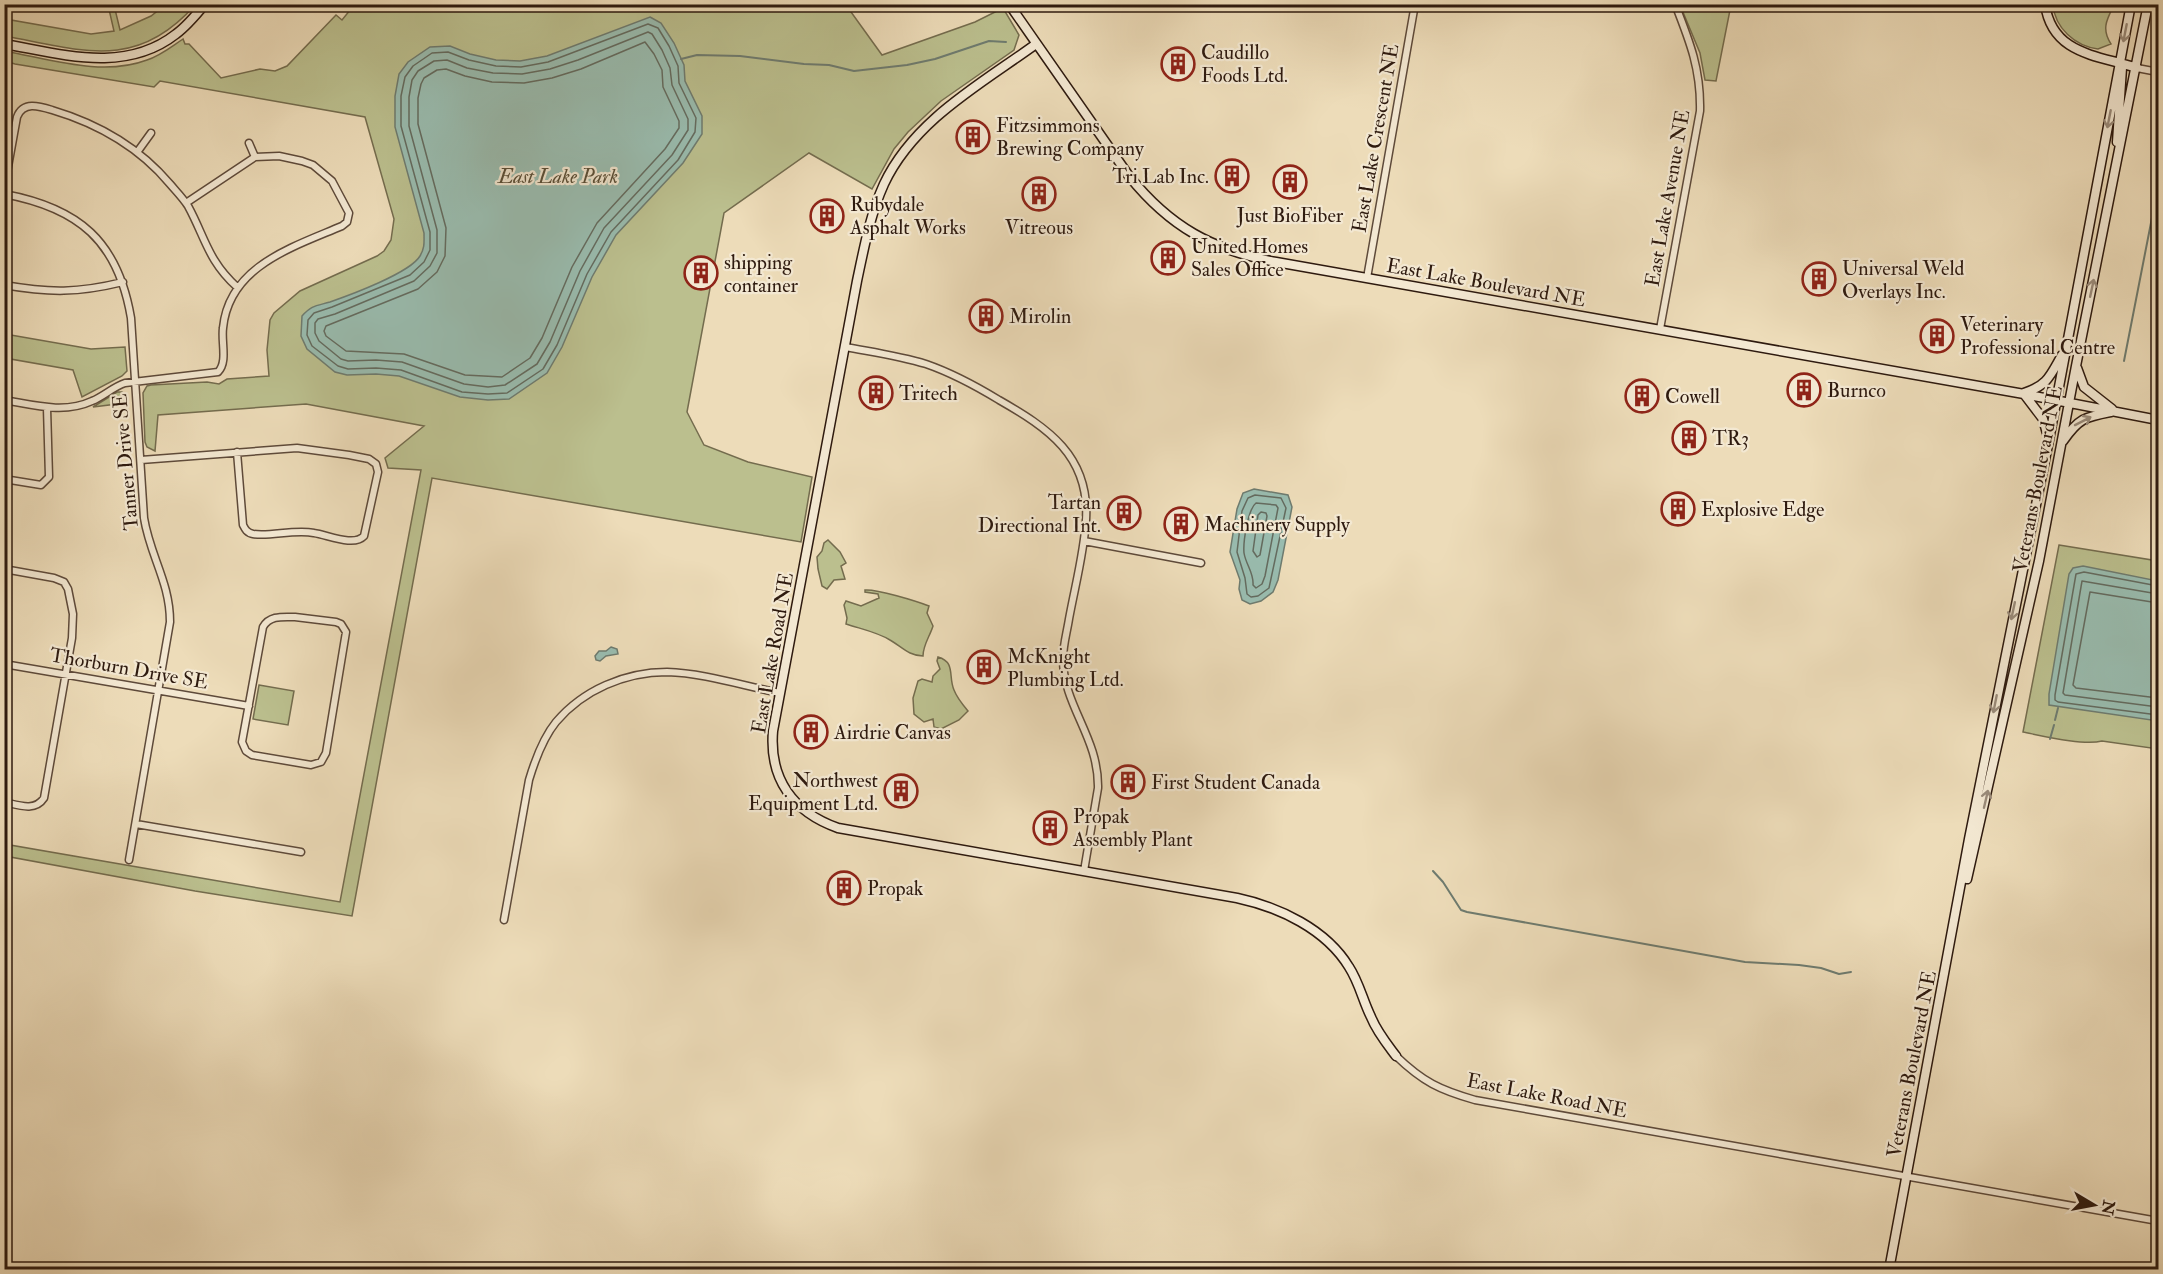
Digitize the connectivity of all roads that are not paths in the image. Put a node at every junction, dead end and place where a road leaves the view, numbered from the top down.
1 (205, 4) edge
2 (1009, 4) edge
3 (1415, 4) edge
4 (1674, 4) edge
5 (2045, 4) edge
6 (2131, 4) edge
7 (2148, 4) edge
8 (4, 44) edge
9 (1036, 44) junction
10 (2120, 62) junction
11 (2137, 68) junction
12 (2158, 72) edge
13 (151, 133) dead end
14 (249, 143) dead end
15 (138, 151) junction
16 (255, 157) junction
17 (2114, 179) junction
18 (4, 189) edge
19 (4, 194) edge
20 (186, 203) junction
21 (1367, 278) junction
22 (123, 282) junction
23 (4, 285) edge
24 (237, 287) junction
25 (1660, 329) junction
26 (846, 347) junction
27 (2066, 348) junction
28 (2076, 366) junction
29 (135, 381) junction
30 (2024, 394) junction
31 (4, 400) edge
32 (2056, 400) junction
33 (2069, 403) junction
34 (47, 408) junction
35 (2114, 411) junction
36 (2158, 420) edge
37 (2049, 440) junction
38 (2061, 444) junction
39 (237, 452) junction
40 (141, 460) junction
41 (4, 479) edge
42 (1084, 541) junction
43 (1201, 563) dead end
44 (4, 569) edge
45 (4, 664) edge
46 (66, 674) junction
47 (159, 690) junction
48 (780, 693) junction
49 (249, 706) junction
50 (4, 802) edge
51 (136, 824) junction
52 (301, 852) dead end
53 (129, 860) dead end
54 (1084, 871) junction
55 (504, 920) dead end
56 (1948, 958) junction
57 (1396, 1056) joint
58 (1906, 1177) junction
59 (2158, 1221) edge
60 (1889, 1269) edge

1 - 8 main road
2 - 9 main road, East Lake Boulevard NE
3 - 21 street, East Lake Crescent NE
4 - 25 street, East Lake Avenue NE
5 - 10 main road
6 -> 10 main road, Veterans Boulevard NE
7 - 11 main road, Veterans Boulevard NE
9 - 21 main road, East Lake Boulevard NE
9 - 26 main road, East Lake Road NE
10 - 11 main road
10 - 17 main road
10 -> 27 main road, Veterans Boulevard NE
11 - 12 street
11 - 17 main road, Veterans Boulevard NE
13 - 15 street
14 - 16 street
15 - 18 street
15 - 20 street
16 - 20 street
16 - 24 street
28 -> 17 main road, Veterans Boulevard NE
19 - 22 street, Tanner Drive SE
20 - 24 street
21 - 25 main road, East Lake Boulevard NE
22 - 23 street
22 - 29 street, Tanner Drive SE
24 - 29 street
25 - 30 main road, East Lake Boulevard NE
26 - 42 street
26 - 48 main road, East Lake Road NE
27 - 30 main road
27 - 32 main road, Veterans Boulevard NE
28 - 33 main road, Veterans Boulevard NE
28 - 35 main road
29 - 34 street
29 - 40 street, Tanner Drive SE
30 - 32 main road, East Lake Boulevard NE
30 - 37 main road
31 - 34 street
32 - 33 main road, East Lake Boulevard NE
32 - 37 main road, Veterans Boulevard NE
33 - 35 main road, East Lake Boulevard NE
33 - 38 main road, Veterans Boulevard NE
34 - 41 street
35 - 36 main road, East Lake Boulevard NE
38 -> 35 main road
37 -> 56 main road, Veterans Boulevard NE
56 -> 38 main road, Veterans Boulevard NE
39 - 39 street
39 - 40 street
40 - 47 street, Tanner Drive SE
42 - 43 street
42 - 54 street
44 - 46 street
45 - 46 street, Thorburn Drive SE
46 - 47 street, Thorburn Drive SE
46 - 50 street
47 - 49 street, Thorburn Drive SE
47 - 51 street, Tanner Drive SE
48 - 54 main road, East Lake Road NE
48 - 55 street
49 - 49 street
51 - 52 street
51 - 53 street, Tanner Drive SE
54 - 57 main road, East Lake Road NE
56 - 58 main road, Veterans Boulevard NE
57 - 58 street, East Lake Road NE
58 - 59 street, East Lake Road NE
58 - 60 main road, Veterans Boulevard NE

